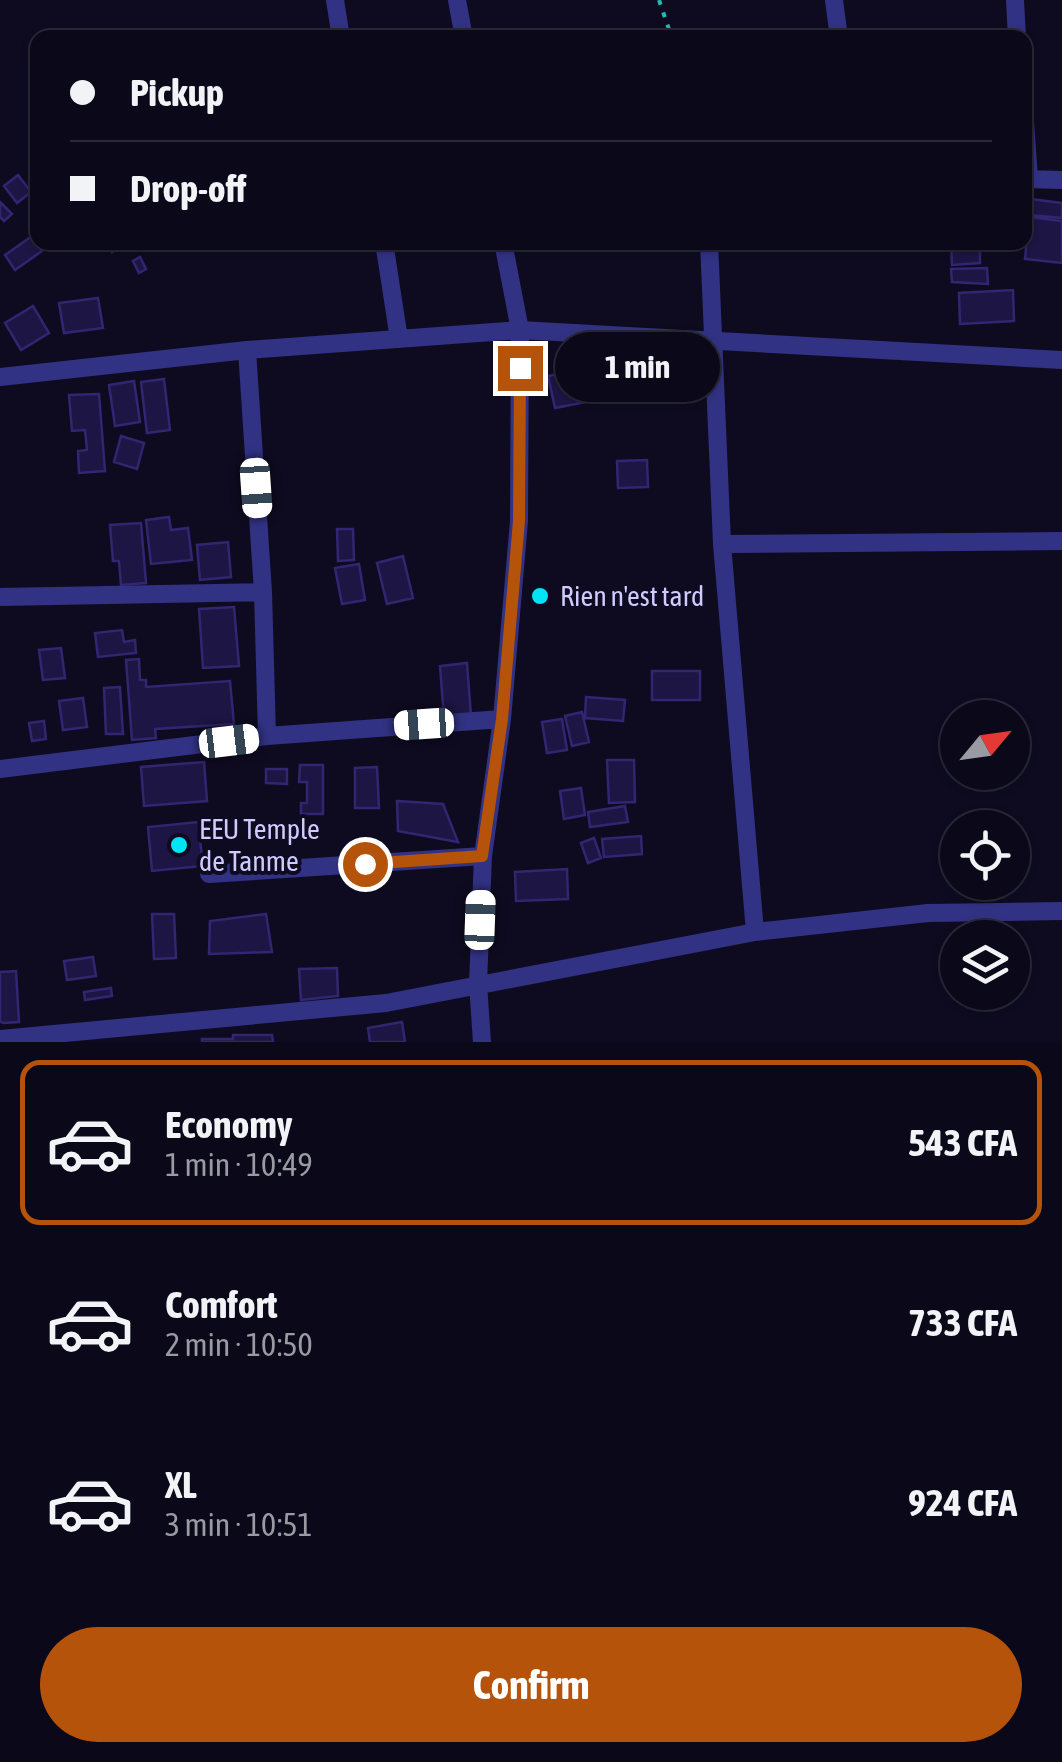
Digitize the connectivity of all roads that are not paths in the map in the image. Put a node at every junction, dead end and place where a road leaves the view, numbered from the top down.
1 (335, 0) edge
2 (457, 0) edge
3 (834, 0) edge
4 (1015, 0) edge
5 (339, 30) edge
6 (463, 30) edge
7 (838, 30) edge
8 (1017, 30) edge
9 (1032, 179) edge
10 (1062, 180) edge
11 (385, 250) edge
12 (505, 250) edge
13 (709, 250) edge
14 (520, 330) junction
15 (712, 338) junction
16 (398, 339) junction
17 (246, 350) junction
18 (1062, 360) edge
19 (0, 378) edge
20 (1062, 541) edge
21 (722, 544) junction
22 (262, 592) junction
23 (0, 597) edge
24 (502, 719) junction
25 (267, 736) junction
26 (0, 769) edge
27 (482, 856) junction
28 (208, 874) dead end
29 (1062, 911) edge
30 (755, 932) junction
31 (478, 984) junction
32 (0, 1039) edge
33 (482, 1042) edge

1 - 5 street
2 - 6 street
3 - 7 street
4 - 8 street
9 - 10 street
11 - 16 street
12 - 14 street
13 - 15 street
14 - 15 street
14 - 16 street
14 - 24 street
15 - 18 street
15 - 21 street
16 - 17 street
17 - 19 street
17 - 22 street
20 - 21 street
21 - 30 street
22 - 23 street
22 - 25 street
24 - 25 street
24 - 27 street
25 - 26 street
27 - 28 street
27 - 31 street
29 - 30 street
30 - 31 street
31 - 32 street
31 - 33 street

